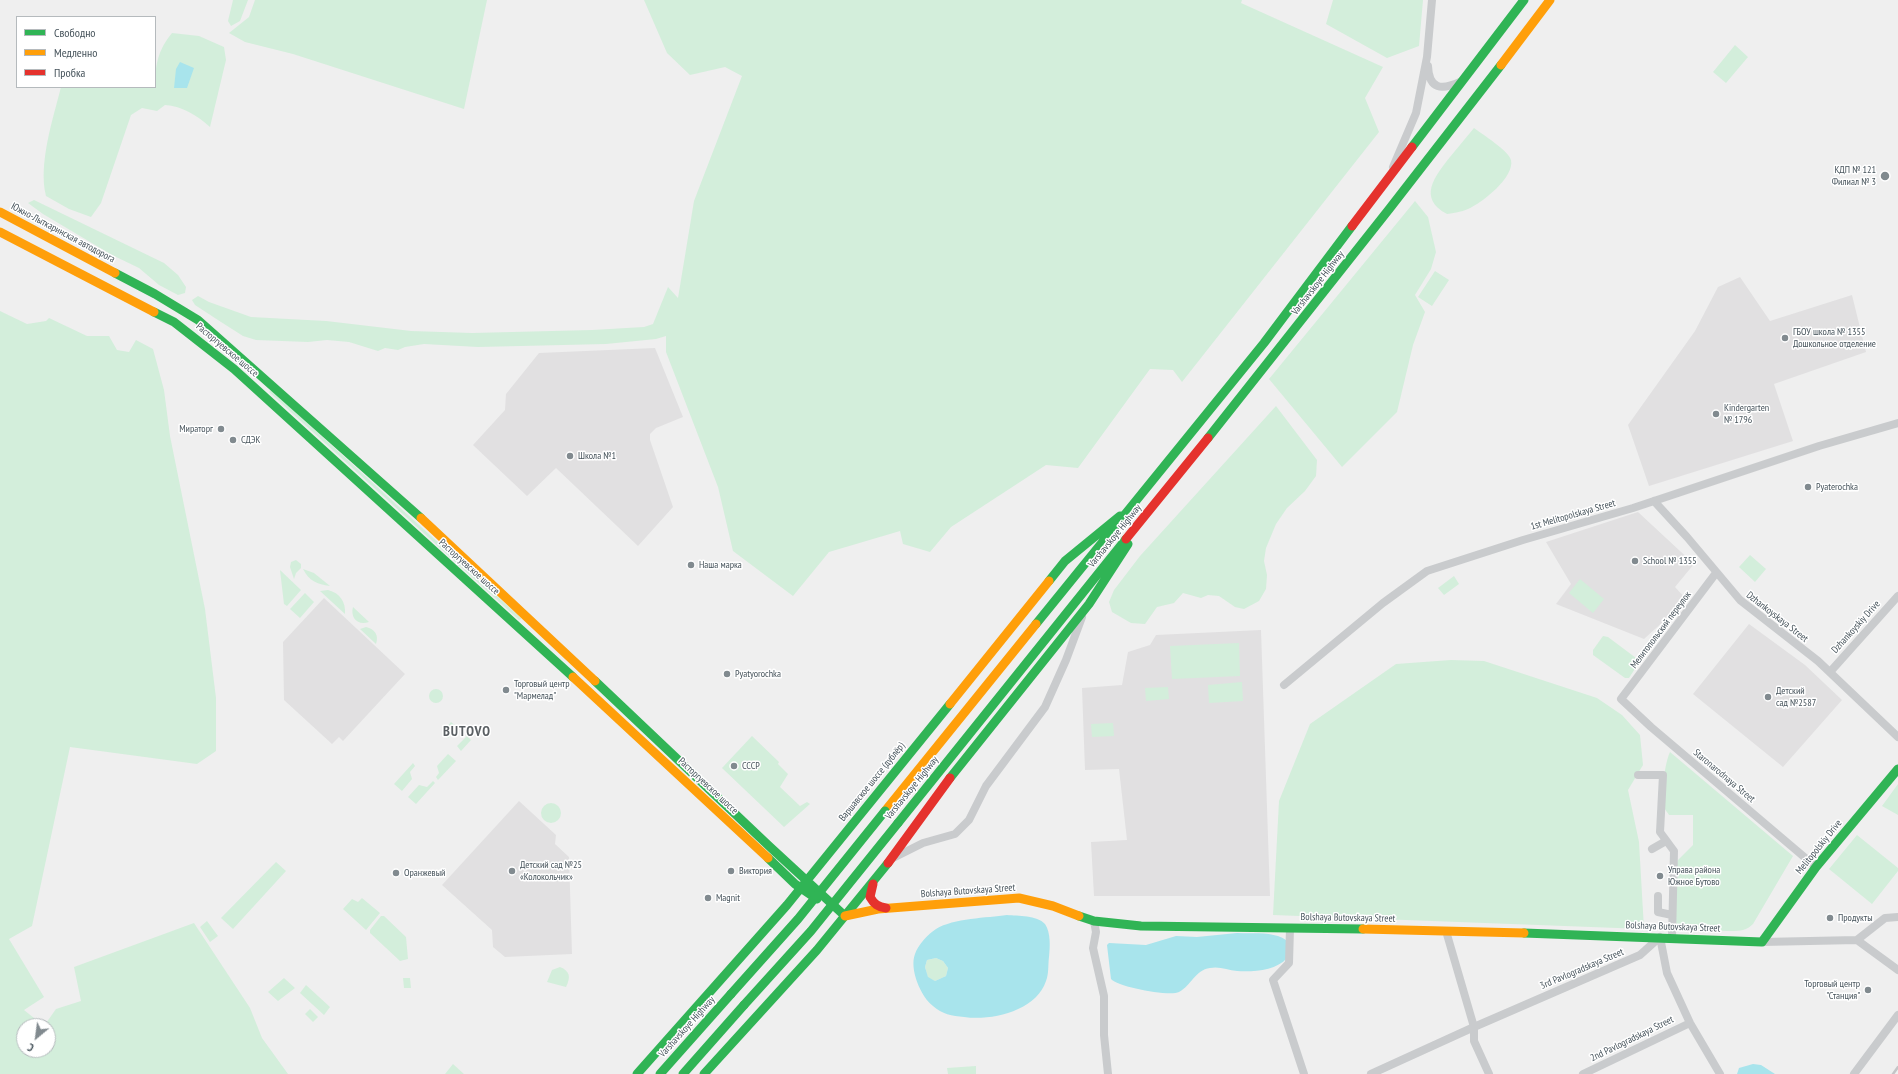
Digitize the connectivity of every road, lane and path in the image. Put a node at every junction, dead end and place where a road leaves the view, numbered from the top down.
1 (1432, 0) edge
2 (1524, 0) edge
3 (1550, 0) edge
4 (1427, 57) junction
5 (1463, 80) junction
6 (1387, 180) junction
7 (0, 212) edge
8 (0, 232) edge
9 (168, 301) joint
10 (1898, 423) edge
11 (1654, 501) junction
12 (1128, 509) junction
13 (1142, 520) junction
14 (1716, 573) junction
15 (1898, 596) edge
16 (1089, 604) junction
17 (1830, 672) junction
18 (1284, 685) dead end
19 (1621, 699) joint
20 (1898, 737) edge
21 (1898, 770) edge
22 (1638, 775) dead end
23 (1666, 841) junction
24 (1652, 849) dead end
25 (891, 859) junction
26 (1816, 867) junction
27 (875, 880) junction
28 (803, 885) junction
29 (1658, 896) dead end
30 (886, 908) junction
31 (1672, 915) junction
32 (845, 916) junction
33 (1898, 916) edge
34 (1094, 921) junction
35 (1290, 928) junction
36 (1446, 932) junction
37 (1660, 937) junction
38 (1672, 938) junction
39 (1857, 940) junction
40 (1762, 942) junction
41 (1898, 970) edge
42 (1898, 1015) edge
43 (1690, 1023) junction
44 (1474, 1027) junction
45 (637, 1074) edge
46 (660, 1074) edge
47 (683, 1074) edge
48 (704, 1074) edge
49 (1108, 1074) edge
50 (1304, 1074) edge
51 (1371, 1074) edge
52 (1489, 1074) edge
53 (1583, 1074) edge
54 (1720, 1074) edge
55 (1854, 1074) edge

1 - 4 street
2 - 5 main road, Varshavskoye Highway
3 - 13 main road, Varshavskoye Highway
4 - 5 street
4 - 6 street
5 - 6 main road, Varshavskoye Highway
6 - 12 main road, Varshavskoye Highway
7 - 9 main road, Южно-Лыткаринская автодорога
8 - 28 main road, Расторгуевское шоссе
9 - 28 main road, Расторгуевское шоссе
10 - 11 street, 1st Melitopolskaya Street
11 - 14 street, Dzhankoyskaya Street
11 - 18 street, 1st Melitopolskaya Street
12 - 28 main road, Варшавское шоссе (дублёр)
12 - 46 main road, Varshavskoye Highway, bridge
13 - 16 main road
13 - 47 main road, Varshavskoye Highway, bridge
14 - 17 street, Dzhankoyskaya Street
14 - 19 street, Мелитопольский переулок
15 - 17 street, Dzhankoyskiy Drive
16 - 25 main road
16 - 25 street
17 - 20 street, Dzhankoyskaya Street
19 - 26 street, Staronarodnaya Street
21 - 26 main road, Melitopolskiy Drive
22 - 23 street
23 - 24 street
23 - 31 street
25 - 27 main road
26 - 40 main road, Melitopolskiy Drive
27 - 30 main road
27 - 32 main road
28 - 32 main road
28 - 45 main road, Варшавское шоссе (дублёр)
29 - 31 street
30 - 32 main road, Bolshaya Butovskaya Street
30 - 34 main road, Bolshaya Butovskaya Street
31 - 38 street
32 - 48 main road
33 - 39 street
34 - 35 main road, Bolshaya Butovskaya Street
34 - 49 street
35 - 36 main road, Bolshaya Butovskaya Street
35 - 50 street
36 - 37 main road, Bolshaya Butovskaya Street
36 - 44 street
37 - 38 main road, Bolshaya Butovskaya Street
37 - 43 street
37 - 44 street, 3rd Pavlogradskaya Street
38 - 40 main road, Bolshaya Butovskaya Street
39 - 40 street, Bolshaya Butovskaya Street
39 - 41 street
42 - 55 street
43 - 53 street, 2nd Pavlogradskaya Street
43 - 54 street
44 - 51 street, 3rd Pavlogradskaya Street
44 - 52 street

